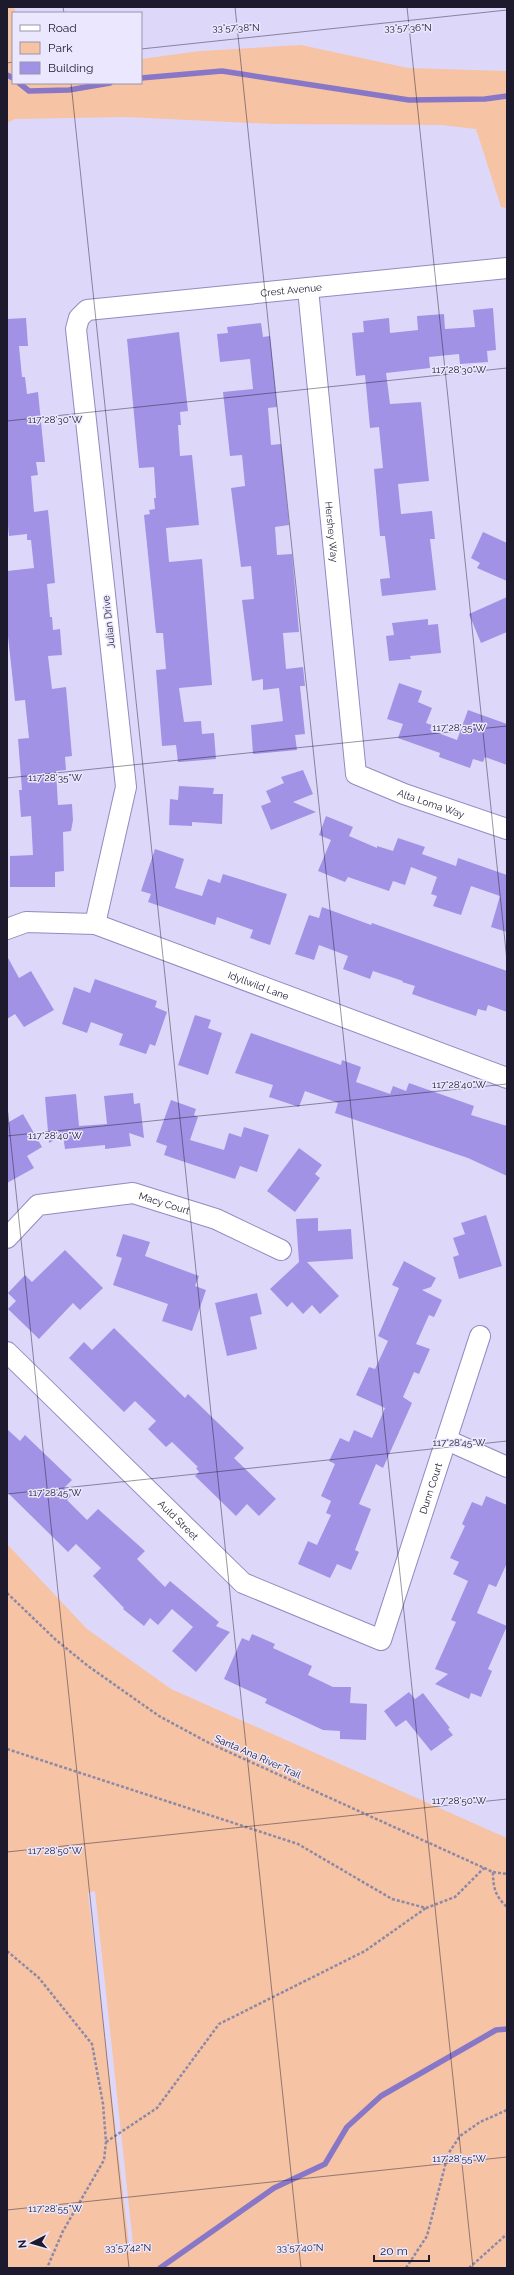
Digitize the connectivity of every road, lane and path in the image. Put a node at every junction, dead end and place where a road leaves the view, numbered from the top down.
1 (507, 268) edge
2 (308, 289) junction
3 (79, 318) joint
4 (356, 774) joint
5 (507, 829) edge
6 (95, 924) junction
7 (7, 929) edge
8 (507, 1078) edge
9 (7, 1238) edge
10 (281, 1250) dead end
11 (480, 1336) dead end
12 (7, 1352) edge
13 (447, 1440) junction
14 (507, 1467) edge
15 (7, 1593) edge
16 (382, 1640) joint
17 (7, 1749) edge
18 (484, 1868) junction
19 (493, 1872) junction
20 (507, 1874) edge
21 (507, 1907) edge
22 (426, 1908) junction
23 (7, 1951) edge
24 (507, 2110) edge
25 (106, 2142) junction
26 (507, 2234) edge
27 (48, 2268) edge
28 (406, 2268) edge
29 (469, 2268) edge

1 - 2 street, Crest Avenue
2 - 3 street, Crest Avenue
2 - 4 street, Hershey Way
3 - 6 street, Julian Drive
4 - 5 street, Alta Loma Way
6 - 7 street, Idyllwild Lane
6 - 8 street, Idyllwild Lane
9 - 10 street, Macy Court
11 - 13 street, Dunn Court
12 - 16 street, Auld Street
13 - 14 street
13 - 16 street, Dunn Court
15 - 18 path, Santa Ana River Trail
17 - 22 path
18 - 19 path, Santa Ana River Trail
18 - 22 path
19 - 20 path, Santa Ana River Trail
19 - 21 path
22 - 25 path
23 - 25 path
24 - 28 path
25 - 27 path
26 - 29 path

